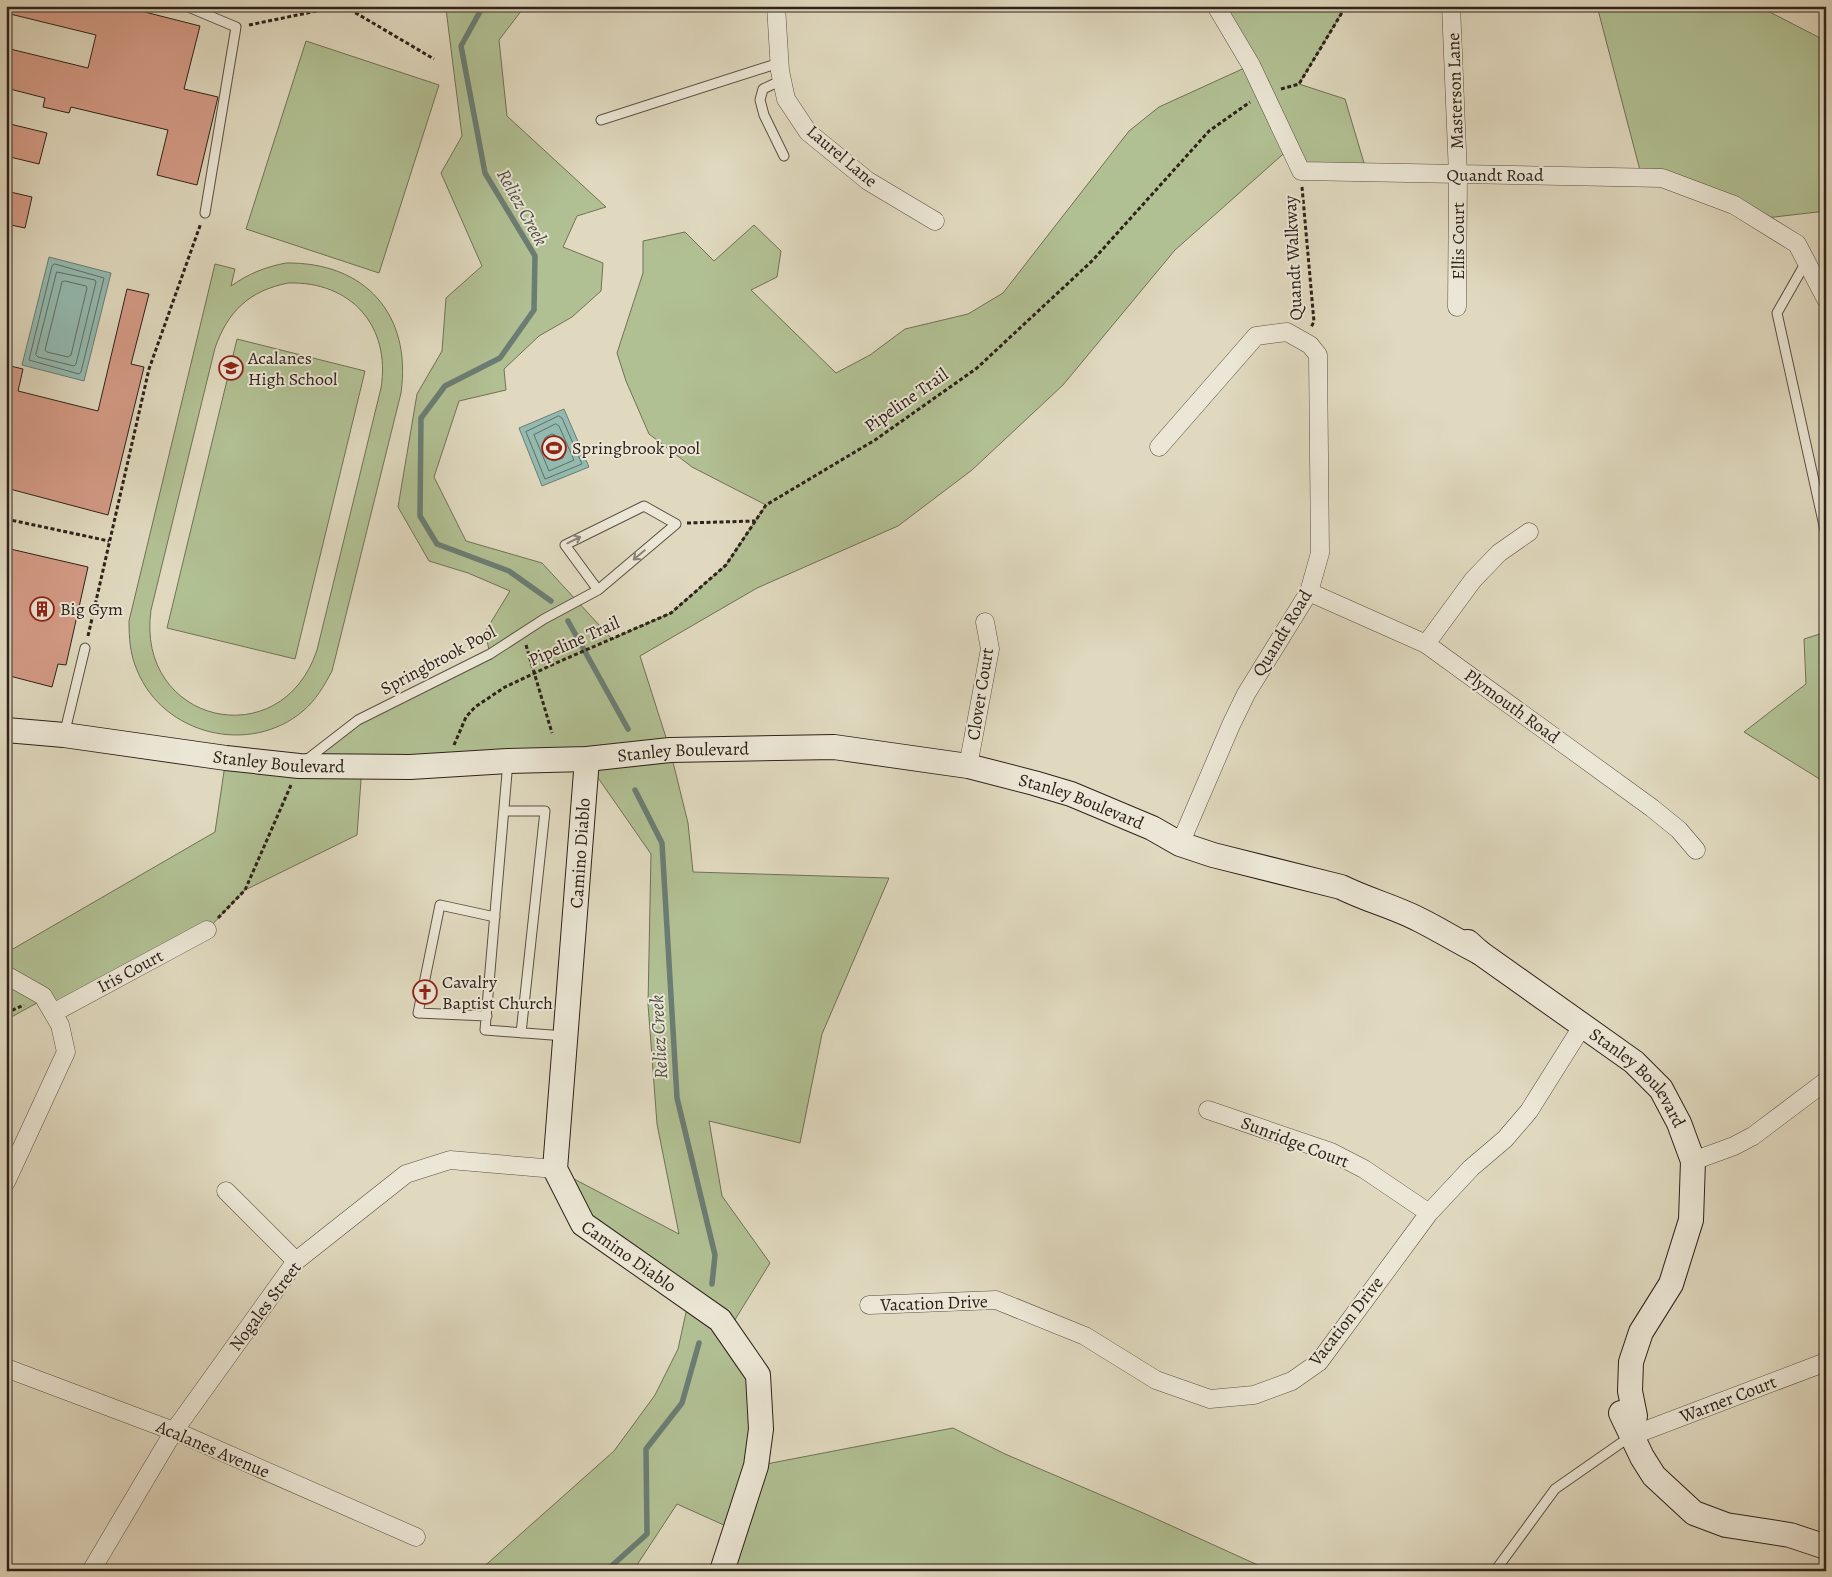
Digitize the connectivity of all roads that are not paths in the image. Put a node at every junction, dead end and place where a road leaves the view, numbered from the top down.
1 (186, 6) edge
2 (776, 6) edge
3 (1216, 6) edge
4 (1451, 6) edge
5 (781, 71) junction
6 (601, 120) dead end
7 (784, 156) dead end
8 (1458, 175) junction
9 (205, 213) road end
10 (935, 221) dead end
11 (1806, 261) junction
12 (1826, 299) edge
13 (1457, 307) dead end
14 (1159, 447) dead end
15 (1528, 532) dead end
16 (1826, 535) edge
17 (598, 590) junction
18 (1309, 592) junction
19 (985, 622) dead end
20 (1426, 644) junction
21 (85, 648) road end
22 (6, 730) edge
23 (64, 735) junction
24 (587, 759) junction
25 (508, 761) junction
26 (299, 766) junction
27 (968, 766) junction
28 (504, 811) junction
29 (1180, 844) junction
30 (1696, 850) dead end
31 (495, 917) junction
32 (207, 930) road end
33 (6, 975) edge
34 (53, 1013) junction
35 (487, 1016) junction
36 (1583, 1025) junction
37 (521, 1033) junction
38 (566, 1036) junction
39 (1826, 1081) edge
40 (1208, 1110) dead end
41 (1692, 1161) junction
42 (555, 1169) junction
43 (6, 1182) edge
44 (226, 1191) dead end
45 (1429, 1213) junction
46 (296, 1261) junction
47 (868, 1305) dead end
48 (1826, 1362) edge
49 (6, 1368) edge
50 (174, 1431) junction
51 (1630, 1431) junction
52 (1678, 1499) junction
53 (1826, 1535) edge
54 (416, 1537) dead end
55 (1826, 1547) edge
56 (91, 1571) edge
57 (722, 1571) edge
58 (1495, 1571) edge

1 - 9 lane
2 - 5 street, Laurel Lane
3 - 8 street, Quandt Road
4 - 8 street, Masterson Lane
5 - 6 lane
5 - 7 lane
5 - 10 street, Laurel Lane
8 - 11 street, Quandt Road
8 - 13 street, Ellis Court
11 - 12 street, Quandt Road
11 - 16 lane
14 - 18 street, Quandt Road
15 - 20 street
17 -> 17 lane, Springbrook Pool
17 - 26 lane, Springbrook Pool
18 - 20 street, Plymouth Road
18 - 29 street, Quandt Road
19 - 27 street, Clover Court
20 - 30 street, Plymouth Road
21 - 23 lane
22 - 23 street, Stanley Boulevard
23 - 26 street, Stanley Boulevard
24 - 25 street, Stanley Boulevard
24 - 27 street, Stanley Boulevard
24 - 38 street, Camino Diablo
25 - 26 street, Stanley Boulevard
25 - 28 lane
27 - 29 street, Stanley Boulevard
28 - 31 lane
28 - 37 lane
29 - 36 street, Stanley Boulevard
31 - 35 lane
31 - 35 lane
32 - 34 street, Iris Court
33 - 34 street
34 - 43 street
35 - 37 lane
36 - 41 street, Stanley Boulevard
36 - 45 street, Vacation Drive
37 - 38 lane
38 - 42 street, Camino Diablo
39 - 41 street
40 - 45 street, Sunridge Court
41 - 51 street, Stanley Boulevard
42 - 46 street, Nogales Street
42 - 57 street, Camino Diablo
44 - 46 street
45 - 47 street, Vacation Drive
46 - 50 street, Nogales Street
48 - 51 street, Warner Court
49 - 50 street, Acalanes Avenue
50 - 54 street, Acalanes Avenue
50 - 56 street, Nogales Street
51 - 52 street, Stanley Boulevard
51 - 58 lane
52 - 53 street
52 - 55 street, Stanley Boulevard

